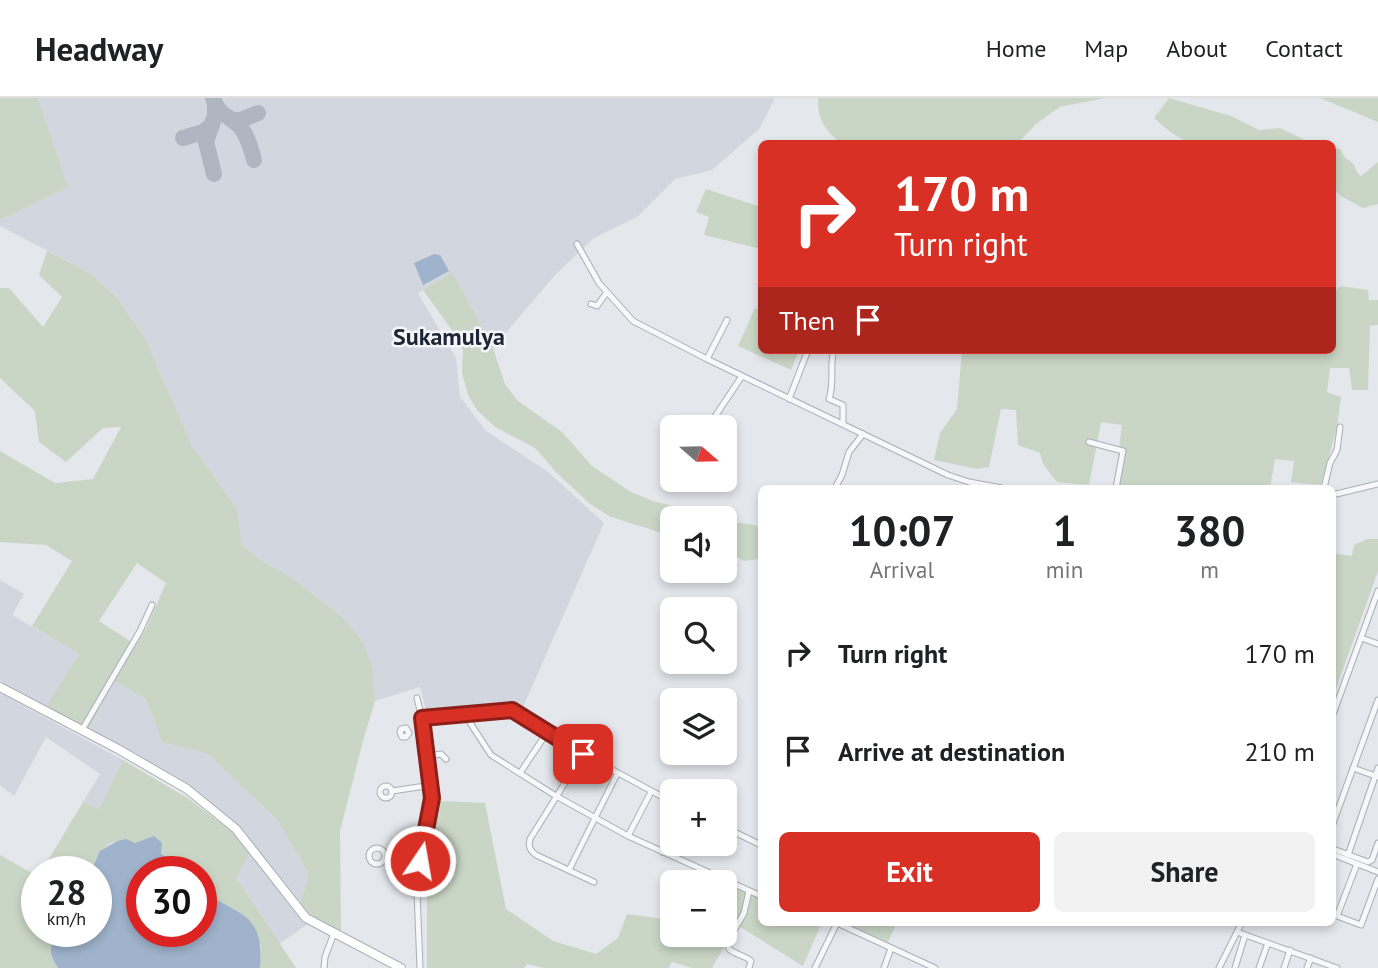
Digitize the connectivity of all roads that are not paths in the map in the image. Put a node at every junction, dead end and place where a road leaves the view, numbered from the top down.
1 (577, 244) dead end
2 (607, 292) junction
3 (591, 304) dead end
4 (727, 320) dead end
5 (806, 354) edge
6 (833, 354) edge
7 (706, 359) junction
8 (742, 376) junction
9 (789, 399) junction
10 (716, 415) edge
11 (843, 424) junction
12 (1340, 427) dead end
13 (863, 434) junction
14 (1089, 442) dead end
15 (1378, 484) edge
16 (837, 485) edge
17 (986, 485) edge
18 (1117, 485) edge
19 (1325, 485) edge
20 (1336, 494) edge
21 (1378, 591) edge
22 (152, 605) dead end
23 (1361, 638) junction
24 (1378, 644) edge
25 (0, 687) edge
26 (416, 698) dead end
27 (1378, 700) edge
28 (1336, 706) edge
29 (465, 715) junction
30 (422, 718) junction
31 (82, 730) junction
32 (425, 731) junction
33 (548, 731) junction
34 (409, 733) dead end
35 (583, 754) junction
36 (428, 757) junction
37 (446, 759) dead end
38 (1353, 768) junction
39 (1378, 768) edge
40 (520, 773) junction
41 (617, 774) junction
42 (1377, 777) edge
43 (432, 785) junction
44 (393, 791) dead end
45 (651, 792) junction
46 (556, 796) junction
47 (660, 796) edge
48 (1336, 815) edge
49 (593, 818) junction
50 (737, 833) edge
51 (628, 836) junction
52 (1378, 843) edge
53 (758, 844) edge
54 (660, 851) edge
55 (1336, 852) edge
56 (1336, 853) edge
57 (1348, 855) junction
58 (385, 856) dead end
59 (671, 856) edge
60 (420, 861) junction
61 (1357, 864) junction
62 (569, 870) junction
63 (1378, 872) edge
64 (1378, 879) edge
65 (594, 882) dead end
66 (749, 891) junction
67 (758, 895) edge
68 (835, 926) edge
69 (843, 926) edge
70 (1240, 926) edge
71 (1237, 932) junction
72 (334, 933) junction
73 (1245, 935) junction
74 (1268, 943) junction
75 (891, 948) junction
76 (1290, 950) junction
77 (1311, 958) junction
78 (324, 968) edge
79 (401, 968) edge
80 (419, 968) edge
81 (749, 968) edge
82 (815, 968) edge
83 (884, 968) edge
84 (935, 968) edge
85 (1219, 968) edge
86 (1235, 968) edge
87 (1259, 968) edge
88 (1284, 968) edge
89 (1307, 968) edge
90 (1337, 968) edge

1 - 2 street
2 - 3 street
2 - 7 street
4 - 7 street
5 - 9 street
6 - 11 street
7 - 8 street
8 - 9 street
8 - 10 street
9 - 11 street
11 - 13 street
12 - 19 street
13 - 16 street
13 - 17 street
14 - 18 street
15 - 20 street
21 - 23 street
22 - 31 street
23 - 24 street
23 - 28 street
25 - 31 main road
26 - 30 street
27 - 38 street
29 - 30 street
29 - 33 street
29 - 40 street
30 - 32 street
31 - 72 main road
32 - 34 street
32 - 36 street
33 - 35 street
33 - 40 street
35 - 41 street
35 - 46 street
36 - 37 street
36 - 43 street
38 - 42 street
38 - 48 street
39 - 42 street
40 - 46 street
41 - 45 street
41 - 49 street
42 - 57 street
43 - 44 street
43 - 60 street
45 - 47 street
45 - 51 street
46 - 49 street
46 - 62 street
49 - 51 street
49 - 62 street
50 - 53 street
51 - 54 street
52 - 57 street
55 - 57 street
56 - 61 street
58 - 60 street
59 - 66 street
60 - 80 street
61 - 63 street
61 - 64 street
62 - 65 street
66 - 67 street
66 - 81 street
68 - 82 street
69 - 75 street
70 - 71 street
71 - 73 street
71 - 85 street
72 - 78 street
72 - 79 main road
73 - 74 street
73 - 86 street
74 - 76 street
74 - 87 street
75 - 83 street
75 - 84 street
76 - 77 street
76 - 88 street
77 - 89 street
77 - 90 street

